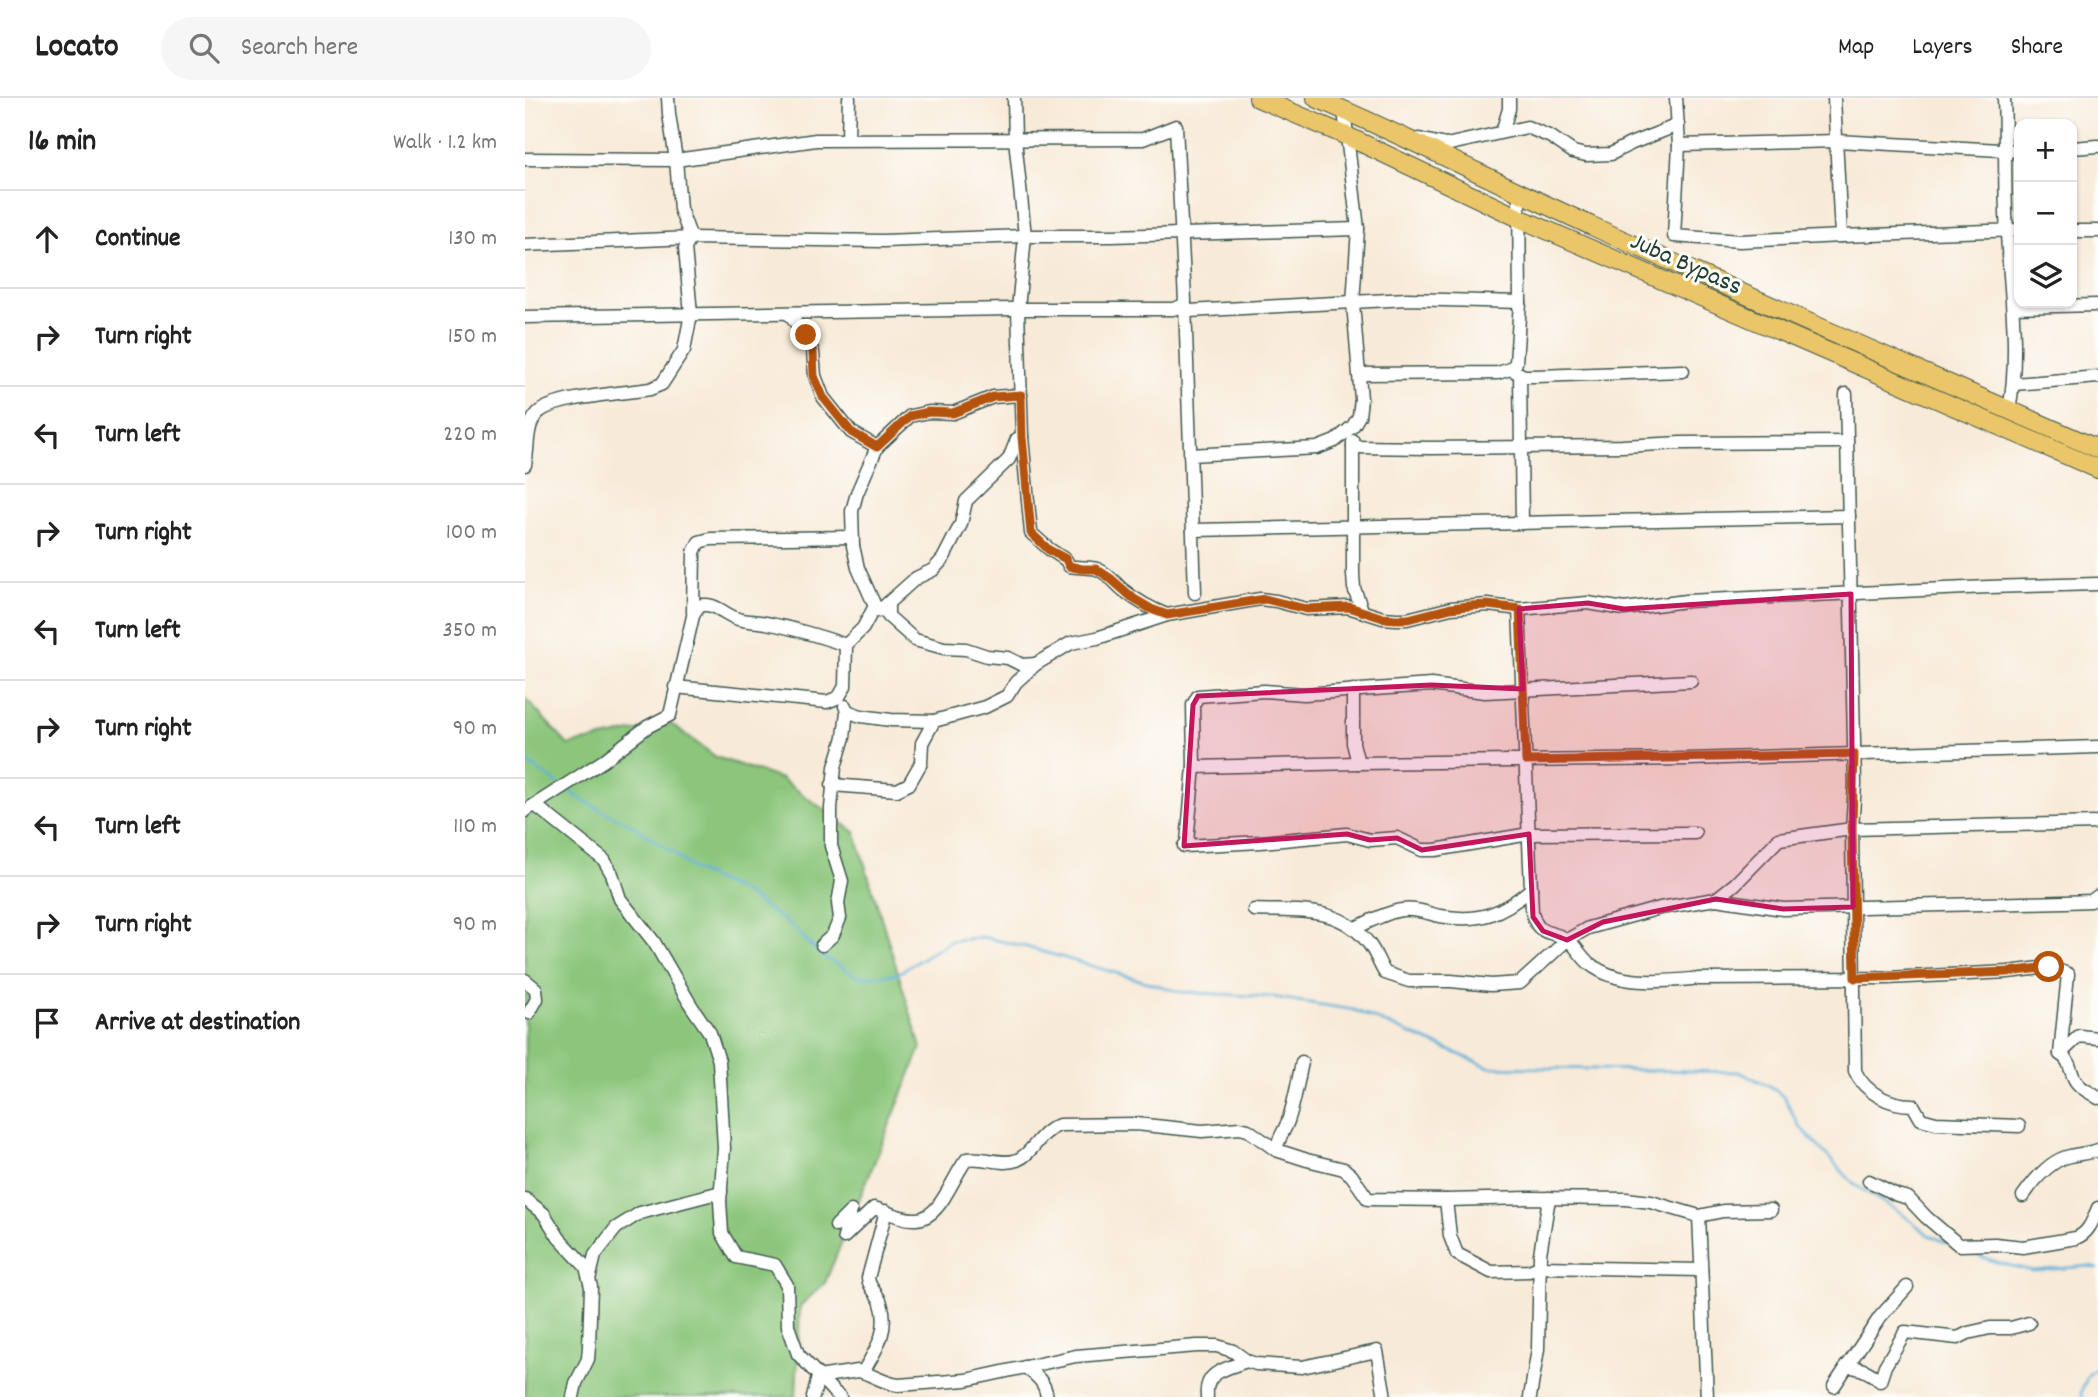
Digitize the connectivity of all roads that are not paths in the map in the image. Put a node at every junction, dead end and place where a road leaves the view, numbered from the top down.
1 (668, 98) edge
2 (849, 98) edge
3 (1014, 98) edge
4 (1258, 98) edge
5 (1509, 98) edge
6 (1676, 98) edge
7 (1834, 98) edge
8 (2004, 98) edge
9 (1331, 103) edge
10 (1678, 125) junction
11 (1502, 132) junction
12 (1347, 136) junction
13 (1402, 136) junction
14 (848, 139) junction
15 (1015, 139) junction
16 (1837, 141) junction
17 (1679, 145) junction
18 (2098, 146) edge
19 (2077, 148) edge
20 (2013, 151) edge
21 (525, 159) edge
22 (676, 160) junction
23 (1519, 193) junction
24 (1519, 218) junction
25 (1358, 229) junction
26 (2013, 230) edge
27 (2077, 231) edge
28 (2098, 231) edge
29 (1025, 236) junction
30 (1841, 236) junction
31 (691, 238) junction
32 (525, 245) edge
33 (1520, 302) junction
34 (1353, 303) junction
35 (2098, 305) edge
36 (1187, 306) junction
37 (2013, 307) junction
38 (1018, 309) junction
39 (691, 314) junction
40 (789, 314) junction
41 (525, 317) edge
42 (1683, 371) dead end
43 (1515, 372) junction
44 (1360, 374) junction
45 (2098, 377) edge
46 (2014, 384) junction
47 (1846, 394) dead end
48 (1021, 395) junction
49 (2009, 410) junction
50 (1353, 426) junction
51 (1022, 437) junction
52 (1847, 442) junction
53 (1521, 446) junction
54 (877, 447) junction
55 (1353, 447) junction
56 (2098, 449) edge
57 (1190, 455) junction
58 (525, 465) edge
59 (2098, 469) edge
60 (1849, 516) junction
61 (1522, 523) junction
62 (1355, 525) junction
63 (1193, 530) junction
64 (852, 537) junction
65 (2098, 584) edge
66 (1195, 593) dead end
67 (1851, 594) junction
68 (888, 603) junction
69 (875, 607) junction
70 (1520, 609) junction
71 (1362, 610) junction
72 (1167, 615) junction
73 (693, 616) junction
74 (846, 645) junction
75 (1035, 664) junction
76 (1691, 681) dead end
77 (675, 687) junction
78 (1523, 689) junction
79 (1353, 690) junction
80 (839, 697) junction
81 (848, 711) junction
82 (934, 722) junction
83 (2098, 747) edge
84 (1854, 754) junction
85 (1526, 761) junction
86 (1358, 762) junction
87 (1194, 767) junction
88 (832, 785) junction
89 (530, 808) edge
90 (2098, 823) edge
91 (1852, 829) junction
92 (1695, 833) dead end
93 (1529, 834) junction
94 (1531, 888) junction
95 (2098, 896) edge
96 (1716, 899) junction
97 (1853, 907) junction
98 (1505, 909) junction
99 (1254, 910) dead end
100 (1534, 920) junction
101 (1355, 928) junction
102 (1567, 940) junction
103 (822, 945) dead end
104 (1855, 978) junction
105 (525, 980) edge
106 (529, 1013) dead end
107 (2098, 1038) edge
108 (2060, 1054) junction
109 (1302, 1062) dead end
110 (2098, 1098) edge
111 (2019, 1126) dead end
112 (1276, 1150) junction
113 (2098, 1150) edge
114 (1870, 1181) dead end
115 (721, 1192) junction
116 (2023, 1196) dead end
117 (1549, 1198) junction
118 (525, 1199) edge
119 (1446, 1200) junction
120 (2098, 1208) edge
121 (1771, 1210) dead end
122 (886, 1211) junction
123 (1699, 1216) junction
124 (837, 1226) dead end
125 (1539, 1267) junction
126 (1701, 1270) junction
127 (589, 1280) junction
128 (1907, 1287) dead end
129 (2029, 1323) dead end
130 (1247, 1362) junction
131 (1846, 1366) junction
132 (1025, 1367) junction
133 (863, 1372) junction
134 (818, 1377) junction
135 (1835, 1386) dead end
136 (573, 1397) edge
137 (813, 1397) edge
138 (840, 1397) edge
139 (1047, 1397) edge
140 (1207, 1397) edge
141 (1385, 1397) edge
142 (1530, 1397) edge
143 (1707, 1397) edge

1 - 22 street
2 - 14 street
3 - 15 street
4 - 12 main road, Juba Bypass
5 - 11 street
6 - 10 street
7 - 16 street
8 - 20 street
9 - 12 street
9 - 13 main road, Juba Bypass
10 - 11 street
10 - 17 street
11 - 13 street
12 - 24 main road, Juba Bypass
12 - 25 street
13 - 23 main road, Juba Bypass
14 - 15 street
14 - 22 street
15 - 29 street
15 - 36 street
16 - 17 street
16 - 20 street
16 - 30 street
17 - 30 street
18 - 19 street
20 - 26 street
21 - 22 street
22 - 31 street
23 - 24 street
23 - 49 main road, Juba Bypass
24 - 33 street
24 - 59 main road, Juba Bypass
25 - 29 street
25 - 34 street
26 - 30 street
26 - 37 street
27 - 28 street
29 - 31 street
29 - 38 street
31 - 32 street
31 - 39 street
33 - 34 street
33 - 43 street
34 - 36 street
34 - 44 street
35 - 37 street
36 - 38 street
36 - 57 street
37 - 46 street
38 - 40 street
38 - 48 street
39 - 40 street
39 - 41 street
39 - 58 street
40 - 54 street
42 - 43 street
43 - 44 street
43 - 53 street
44 - 50 street
45 - 46 street
46 - 49 street
47 - 52 street
48 - 51 street
48 - 54 street
49 - 56 main road, Juba Bypass
50 - 55 street
50 - 57 street
51 - 68 street
51 - 72 street
52 - 53 street
52 - 60 street
53 - 55 street
53 - 61 street
54 - 64 street
55 - 62 street
57 - 63 street
60 - 61 street
60 - 67 street
61 - 62 street
62 - 63 street
62 - 71 street
63 - 66 street
64 - 69 street
64 - 73 street
65 - 67 street
67 - 70 street
67 - 84 street
68 - 69 street
68 - 75 street
69 - 74 street
70 - 71 street
70 - 78 street
71 - 72 street
72 - 75 street
73 - 74 street
73 - 77 street
74 - 80 street
75 - 82 street
76 - 78 street
77 - 80 street
77 - 89 street
78 - 79 street
78 - 85 street
79 - 86 street
79 - 87 street
80 - 81 street
81 - 82 street
81 - 88 street
82 - 88 street
83 - 84 street
84 - 85 street
84 - 91 street
85 - 86 street
85 - 93 street
86 - 87 street
87 - 93 street
88 - 103 street
89 - 115 street
90 - 91 street
91 - 96 street
91 - 97 street
92 - 93 street
93 - 94 street
94 - 98 street
94 - 100 street
95 - 97 street
96 - 97 street
96 - 102 street
97 - 104 street
98 - 100 street
98 - 101 street
99 - 101 street
100 - 102 street
101 - 102 street
102 - 104 street
104 - 108 street
104 - 111 street
105 - 106 street
107 - 108 street
108 - 110 street
109 - 112 street
112 - 119 street
112 - 122 street
113 - 116 street
114 - 120 street
115 - 127 street
115 - 134 street
117 - 119 street
117 - 123 street
117 - 125 street
118 - 127 street
119 - 125 street
121 - 123 street
122 - 124 street
122 - 133 street
123 - 126 street
125 - 126 street
125 - 142 street
126 - 143 street
127 - 136 street
128 - 131 street
129 - 131 street
130 - 132 street
130 - 140 street
130 - 141 street
131 - 135 street
132 - 133 street
132 - 139 street
133 - 134 street
134 - 137 street
134 - 138 street

